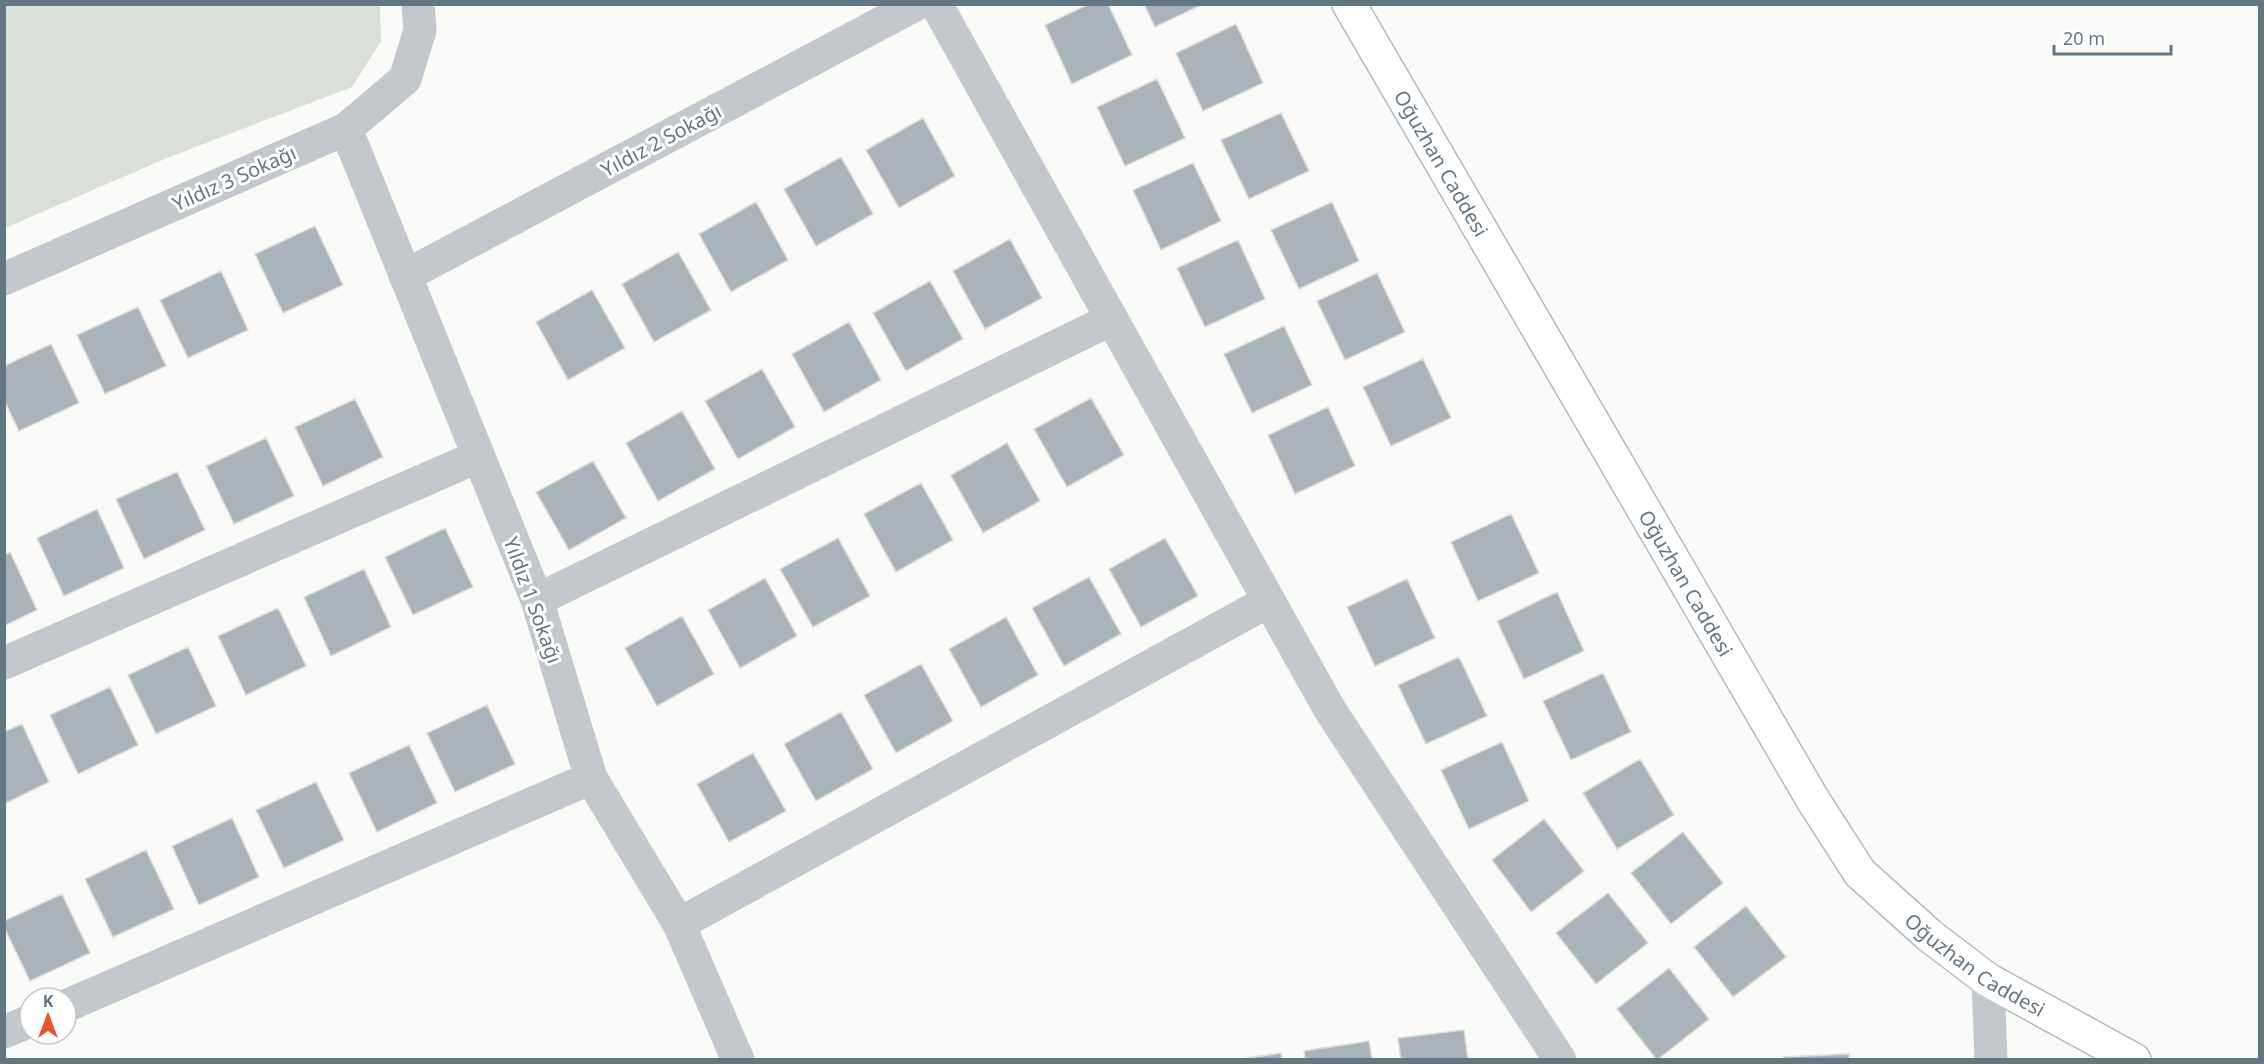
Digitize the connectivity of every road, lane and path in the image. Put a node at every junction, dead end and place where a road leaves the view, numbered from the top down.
1 (918, 4) edge
2 (936, 4) edge
3 (1349, 4) edge
4 (419, 17) edge
5 (346, 129) junction
6 (405, 276) junction
7 (4, 279) edge
8 (1112, 319) junction
9 (477, 457) junction
10 (537, 600) junction
11 (1269, 601) junction
12 (4, 663) edge
13 (591, 778) junction
14 (679, 924) junction
15 (1988, 980) junction
16 (78, 1001) edge
17 (18, 1026) edge
18 (4, 1032) edge
19 (738, 1059) edge
20 (1560, 1059) edge
21 (1991, 1059) edge
22 (2134, 1059) edge

1 - 6 street, Yıldız 2 Sokağı
2 - 8 street
3 - 15 street, Oğuzhan Caddesi
4 - 5 street, Yıldız 3 Sokağı
5 - 6 street, Yıldız 1 Sokağı
5 - 7 street, Yıldız 3 Sokağı
6 - 9 street, Yıldız 1 Sokağı
8 - 10 street
8 - 11 street
9 - 10 street, Yıldız 1 Sokağı
9 - 12 street
10 - 13 street, Yıldız 1 Sokağı
11 - 14 street
11 - 20 street
13 - 14 street, Yıldız 1 Sokağı
13 - 16 street
14 - 19 street, Yıldız 1 Sokağı
15 - 21 street
15 - 22 street, Oğuzhan Caddesi
17 - 18 street

